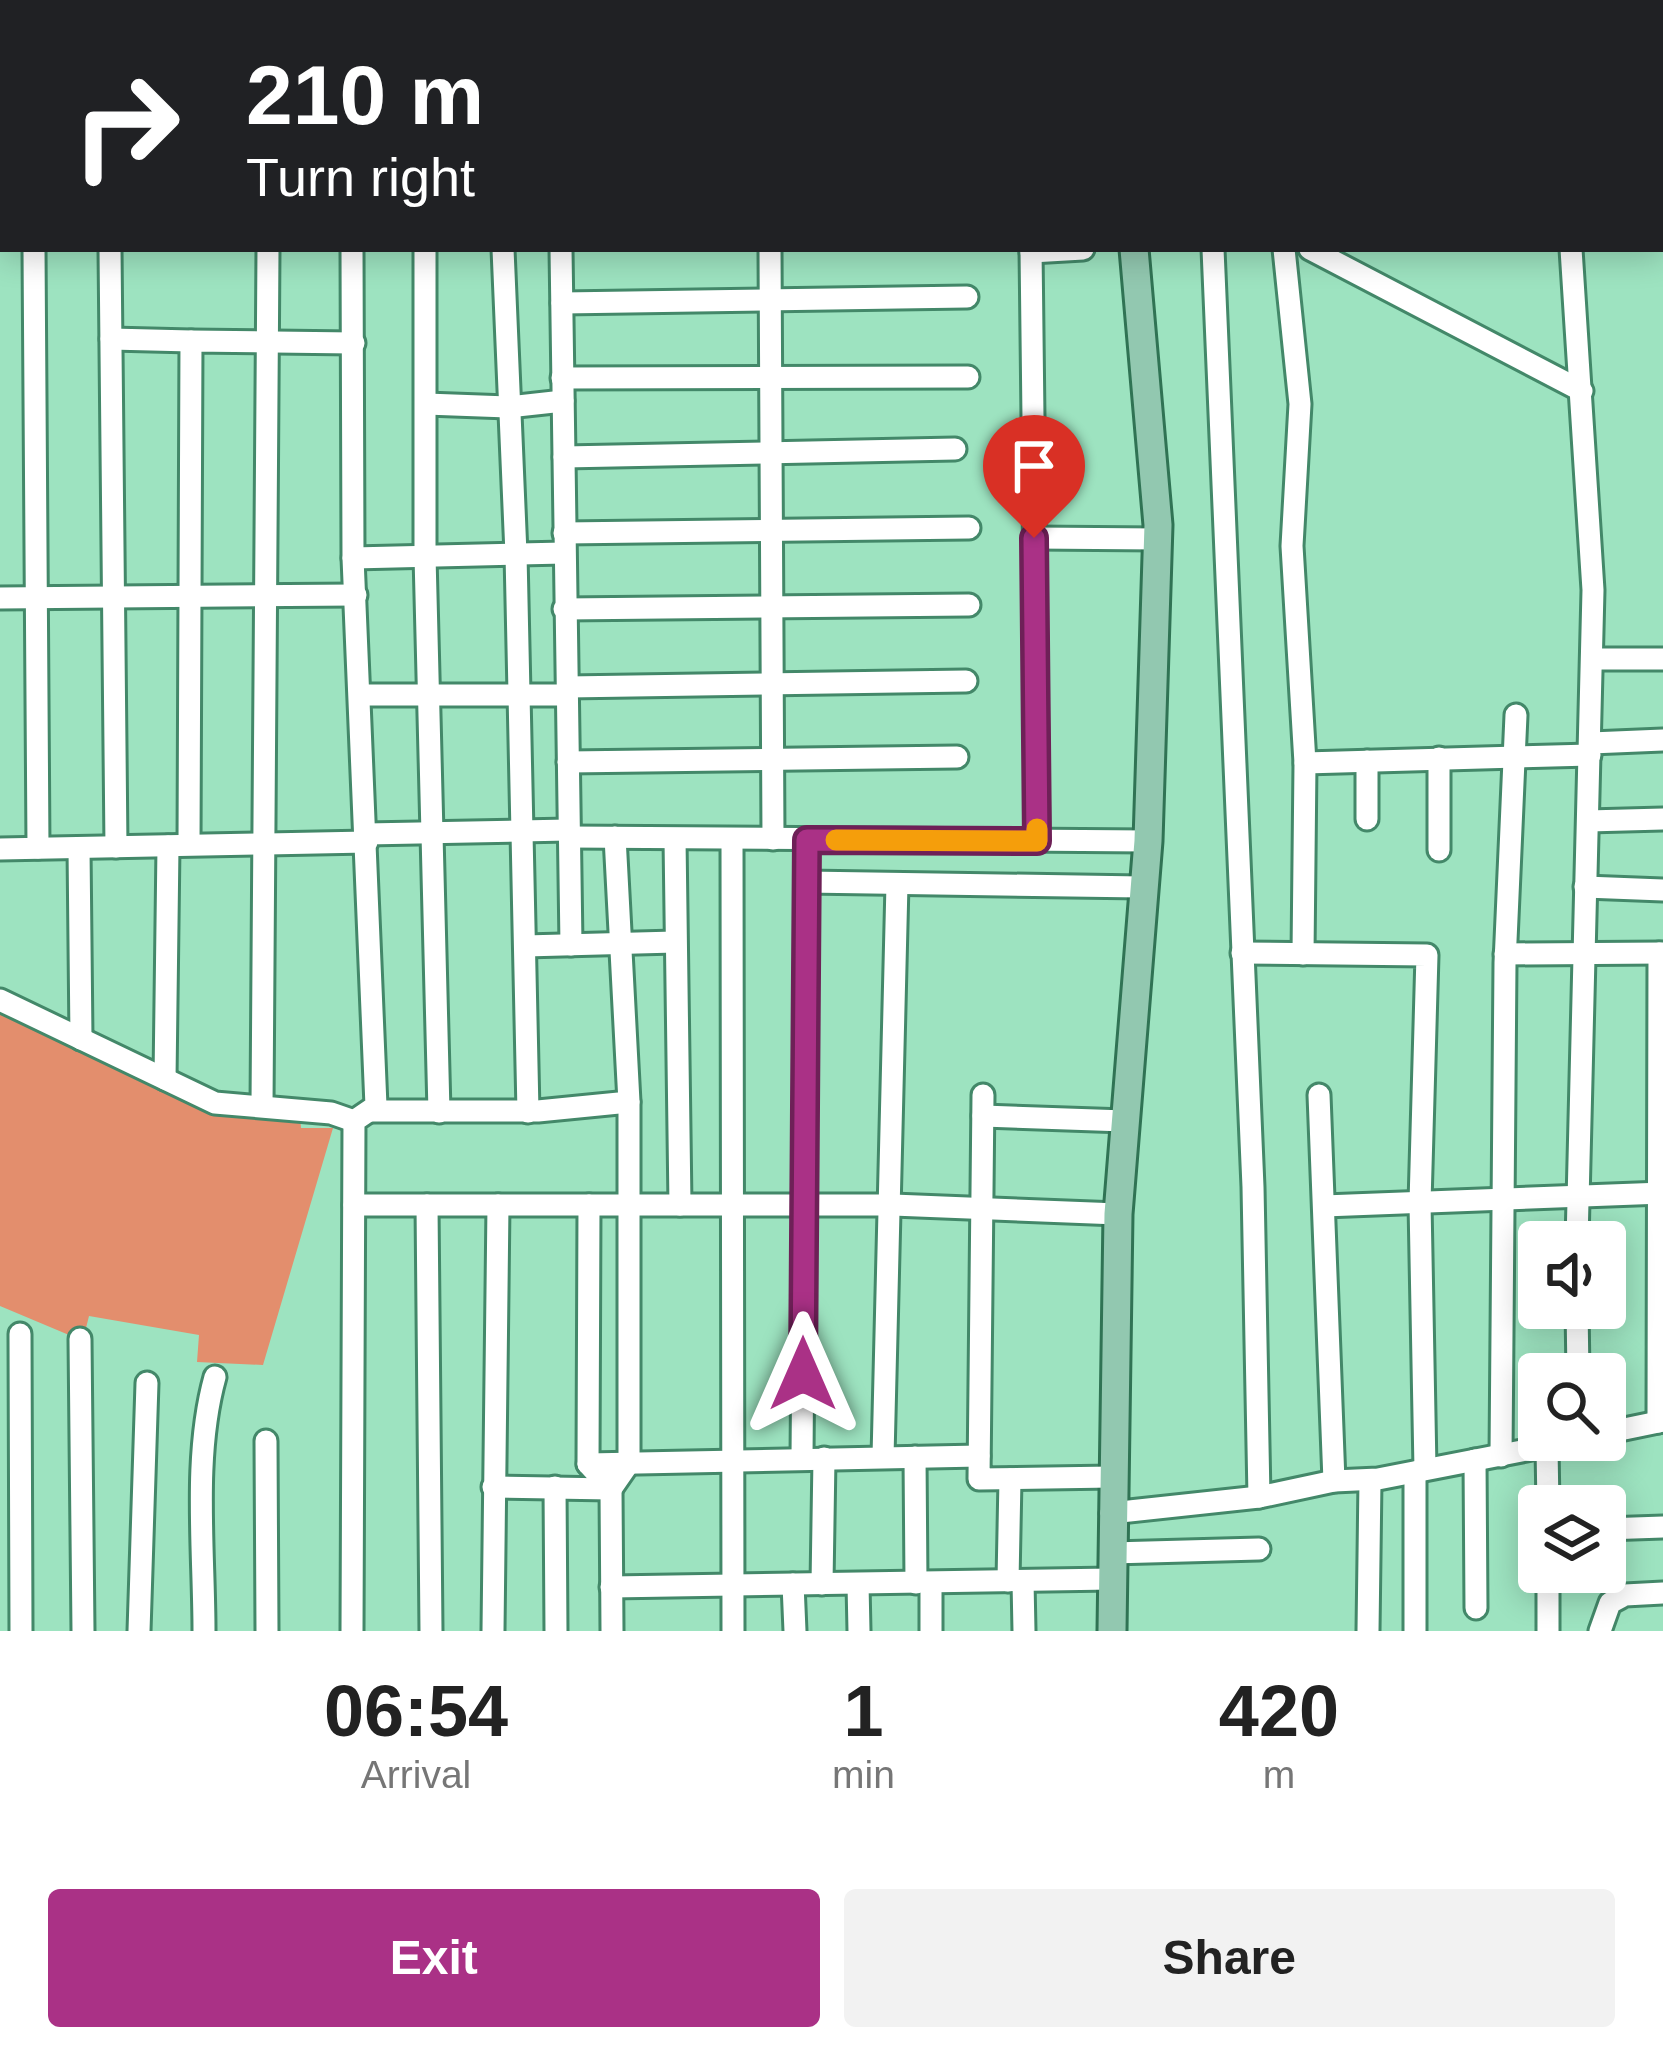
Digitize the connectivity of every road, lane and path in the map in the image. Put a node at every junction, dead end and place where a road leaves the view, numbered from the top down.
1 (34, 252) edge
2 (110, 252) edge
3 (268, 252) edge
4 (352, 252) edge
5 (425, 252) edge
6 (503, 252) edge
7 (561, 252) edge
8 (770, 252) edge
9 (1030, 252) edge
10 (1134, 252) edge
11 (1213, 252) edge
12 (1284, 252) edge
13 (1316, 252) edge
14 (1571, 252) edge
15 (967, 297) dead end
16 (770, 301) junction
17 (562, 303) junction
18 (111, 339) junction
19 (191, 341) junction
20 (269, 342) junction
21 (354, 344) junction
22 (771, 377) junction
23 (968, 377) dead end
24 (563, 389) junction
25 (1582, 391) junction
26 (426, 404) junction
27 (508, 406) junction
28 (955, 449) dead end
29 (772, 454) junction
30 (564, 457) junction
31 (969, 528) dead end
32 (773, 530) junction
33 (1034, 538) junction
34 (1157, 538) junction
35 (564, 543) junction
36 (516, 554) junction
37 (425, 556) junction
38 (353, 558) junction
39 (356, 595) junction
40 (35, 596) junction
41 (112, 596) junction
42 (189, 596) junction
43 (268, 596) junction
44 (0, 598) edge
45 (969, 605) dead end
46 (774, 608) junction
47 (564, 609) junction
48 (1592, 658) junction
49 (1663, 659) edge
50 (966, 681) dead end
51 (775, 685) junction
52 (567, 691) junction
53 (362, 695) junction
54 (519, 695) junction
55 (430, 696) junction
56 (1516, 716) dead end
57 (1663, 740) edge
58 (1590, 749) junction
59 (1513, 755) junction
60 (957, 757) dead end
61 (1439, 758) junction
62 (1367, 761) junction
63 (568, 762) junction
64 (776, 762) junction
65 (1305, 763) junction
66 (1367, 819) dead end
67 (1663, 819) edge
68 (1588, 821) junction
69 (433, 831) junction
70 (522, 831) junction
71 (568, 834) junction
72 (615, 837) junction
73 (366, 838) junction
74 (675, 839) junction
75 (732, 839) junction
76 (773, 839) junction
77 (807, 840) junction
78 (1037, 841) junction
79 (1148, 841) junction
80 (266, 844) junction
81 (178, 845) junction
82 (116, 847) junction
83 (38, 848) junction
84 (79, 848) junction
85 (0, 849) edge
86 (1439, 850) dead end
87 (806, 882) junction
88 (897, 884) junction
89 (1142, 887) junction
90 (1586, 887) junction
91 (1663, 890) edge
92 (620, 942) junction
93 (676, 942) junction
94 (572, 945) junction
95 (525, 946) junction
96 (1242, 953) junction
97 (1303, 953) junction
98 (1505, 953) junction
99 (1661, 953) edge
100 (1583, 955) junction
101 (0, 1000) edge
102 (82, 1039) junction
103 (165, 1079) junction
104 (1319, 1094) dead end
105 (628, 1102) junction
106 (262, 1106) junction
107 (439, 1112) junction
108 (528, 1112) junction
109 (362, 1116) junction
110 (1125, 1121) junction
111 (1661, 1193) edge
112 (1576, 1196) junction
113 (1501, 1199) junction
114 (1420, 1203) junction
115 (354, 1204) junction
116 (427, 1204) junction
117 (498, 1204) junction
118 (589, 1205) junction
119 (629, 1205) junction
120 (680, 1205) junction
121 (736, 1205) junction
122 (804, 1205) junction
123 (893, 1205) junction
124 (1324, 1206) junction
125 (980, 1208) junction
126 (1118, 1214) junction
127 (1576, 1221) edge
128 (20, 1334) dead end
129 (80, 1339) dead end
130 (215, 1377) dead end
131 (147, 1383) dead end
132 (1660, 1421) edge
133 (1626, 1428) edge
134 (266, 1441) dead end
135 (1518, 1453) edge
136 (915, 1456) junction
137 (980, 1456) junction
138 (1501, 1456) junction
139 (884, 1457) junction
140 (813, 1458) junction
141 (734, 1459) junction
142 (1475, 1460) junction
143 (629, 1462) junction
144 (588, 1464) junction
145 (1420, 1470) junction
146 (1112, 1477) junction
147 (1010, 1479) junction
148 (1334, 1480) junction
149 (1370, 1480) junction
150 (493, 1487) junction
151 (555, 1487) junction
152 (611, 1489) junction
153 (1259, 1497) junction
154 (1111, 1513) junction
155 (1663, 1527) edge
156 (1626, 1528) edge
157 (1259, 1549) dead end
158 (1112, 1566) junction
159 (1016, 1581) junction
160 (924, 1583) junction
161 (793, 1584) junction
162 (822, 1584) junction
163 (858, 1584) junction
164 (732, 1585) junction
165 (611, 1587) junction
166 (1548, 1593) edge
167 (1663, 1593) edge
168 (1476, 1608) dead end
169 (21, 1631) edge
170 (82, 1631) edge
171 (140, 1631) edge
172 (204, 1631) edge
173 (267, 1631) edge
174 (352, 1631) edge
175 (431, 1631) edge
176 (493, 1631) edge
177 (556, 1631) edge
178 (612, 1631) edge
179 (733, 1631) edge
180 (795, 1631) edge
181 (859, 1631) edge
182 (932, 1631) edge
183 (1024, 1631) edge
184 (1112, 1631) edge
185 (1368, 1631) edge
186 (1415, 1631) edge
187 (1548, 1631) edge
188 (1600, 1631) edge

1 - 40 street
2 - 18 street
3 - 20 street
4 - 21 street
5 - 26 street
6 - 27 street
7 - 17 street
8 - 16 street
9 - 33 street
10 - 34 main road
11 - 96 street
12 - 65 street
13 - 25 street
14 - 25 street
15 - 16 street
16 - 17 street
16 - 22 street
17 - 24 street
18 - 19 street
18 - 41 street
19 - 20 street
19 - 42 street
20 - 21 street
20 - 43 street
21 - 38 street
22 - 23 street
22 - 24 street
22 - 29 street
24 - 27 street
24 - 30 street
25 - 48 street
26 - 27 street
26 - 37 street
27 - 36 street
28 - 29 street
29 - 30 street
29 - 32 street
30 - 35 street
31 - 32 street
32 - 35 street
32 - 46 street
33 - 34 street
33 - 78 street
34 - 79 main road
35 - 36 street
35 - 47 street
36 - 37 street
36 - 54 street
37 - 38 street
37 - 55 street
38 - 39 street
39 - 43 street
39 - 53 street
40 - 41 street
40 - 44 street
40 - 83 street
41 - 42 street
41 - 82 street
42 - 43 street
42 - 81 street
43 - 80 street
45 - 46 street
46 - 47 street
46 - 51 street
47 - 52 street
48 - 49 street
48 - 58 street
50 - 51 street
51 - 52 street
51 - 64 street
52 - 54 street
52 - 63 street
53 - 55 street
53 - 73 street
54 - 55 street
54 - 70 street
55 - 69 street
56 - 59 street
57 - 58 street
58 - 59 street
58 - 68 street
59 - 61 street
59 - 98 street
60 - 64 street
61 - 62 street
61 - 86 street
62 - 65 street
62 - 66 street
63 - 64 street
63 - 71 street
64 - 76 street
65 - 97 street
67 - 68 street
68 - 90 street
69 - 70 street
69 - 73 street
69 - 107 street
70 - 71 street
70 - 95 street
71 - 72 street
71 - 94 street
72 - 74 street
72 - 92 street
73 - 80 street
73 - 109 street
74 - 75 street
74 - 93 street
75 - 76 street
75 - 121 street
76 - 77 street
77 - 78 street
77 - 87 street
78 - 79 street
79 - 89 main road
80 - 81 street
80 - 106 street
81 - 82 street
81 - 103 street
82 - 84 street
83 - 84 street
83 - 85 street
84 - 102 street
87 - 88 street
87 - 122 street
88 - 89 street
88 - 123 street
89 - 110 main road
90 - 91 street
90 - 100 street
92 - 93 street
92 - 94 street
92 - 105 street
93 - 120 street
94 - 95 street
95 - 108 street
96 - 97 street
96 - 153 street
97 - 114 street
98 - 100 street
98 - 113 street
99 - 100 street
99 - 111 street
100 - 112 street
101 - 102 street
102 - 103 street
103 - 106 street
104 - 124 street
105 - 108 street
105 - 119 street
106 - 109 street
107 - 108 street
107 - 109 street
109 - 115 street
110 - 125 street
110 - 126 main road
111 - 112 street
111 - 132 street
112 - 113 street
112 - 127 street
113 - 114 street
113 - 138 street
114 - 124 street
114 - 145 street
115 - 116 street
115 - 174 street
116 - 117 street
116 - 175 street
117 - 118 street
117 - 150 street
118 - 119 street
118 - 144 street
119 - 120 street
119 - 143 street
120 - 121 street
121 - 122 street
121 - 141 street
122 - 123 street
122 - 140 street
123 - 125 street
123 - 139 street
124 - 148 street
125 - 126 street
125 - 137 street
126 - 146 main road
128 - 169 street
129 - 170 street
130 - 172 street
131 - 171 street
132 - 133 street
134 - 173 street
135 - 138 street
136 - 137 street
136 - 139 street
136 - 160 street
137 - 147 street
138 - 142 street
139 - 140 street
140 - 141 street
140 - 162 street
141 - 143 street
141 - 164 street
142 - 145 street
142 - 168 street
143 - 144 street
143 - 152 street
144 - 152 street
145 - 149 street
145 - 186 street
146 - 147 street
146 - 154 main road
147 - 159 street
148 - 149 street
148 - 153 street
149 - 185 street
150 - 151 street
150 - 176 street
151 - 152 street
151 - 177 street
152 - 165 street
153 - 154 street
154 - 158 main road
155 - 156 street
157 - 158 street
158 - 159 street
158 - 184 main road
159 - 160 street
159 - 183 street
160 - 163 street
160 - 182 street
161 - 162 street
161 - 164 street
161 - 180 street
162 - 163 street
163 - 181 street
164 - 165 street
164 - 179 street
165 - 178 street
166 - 187 street
167 - 188 street

